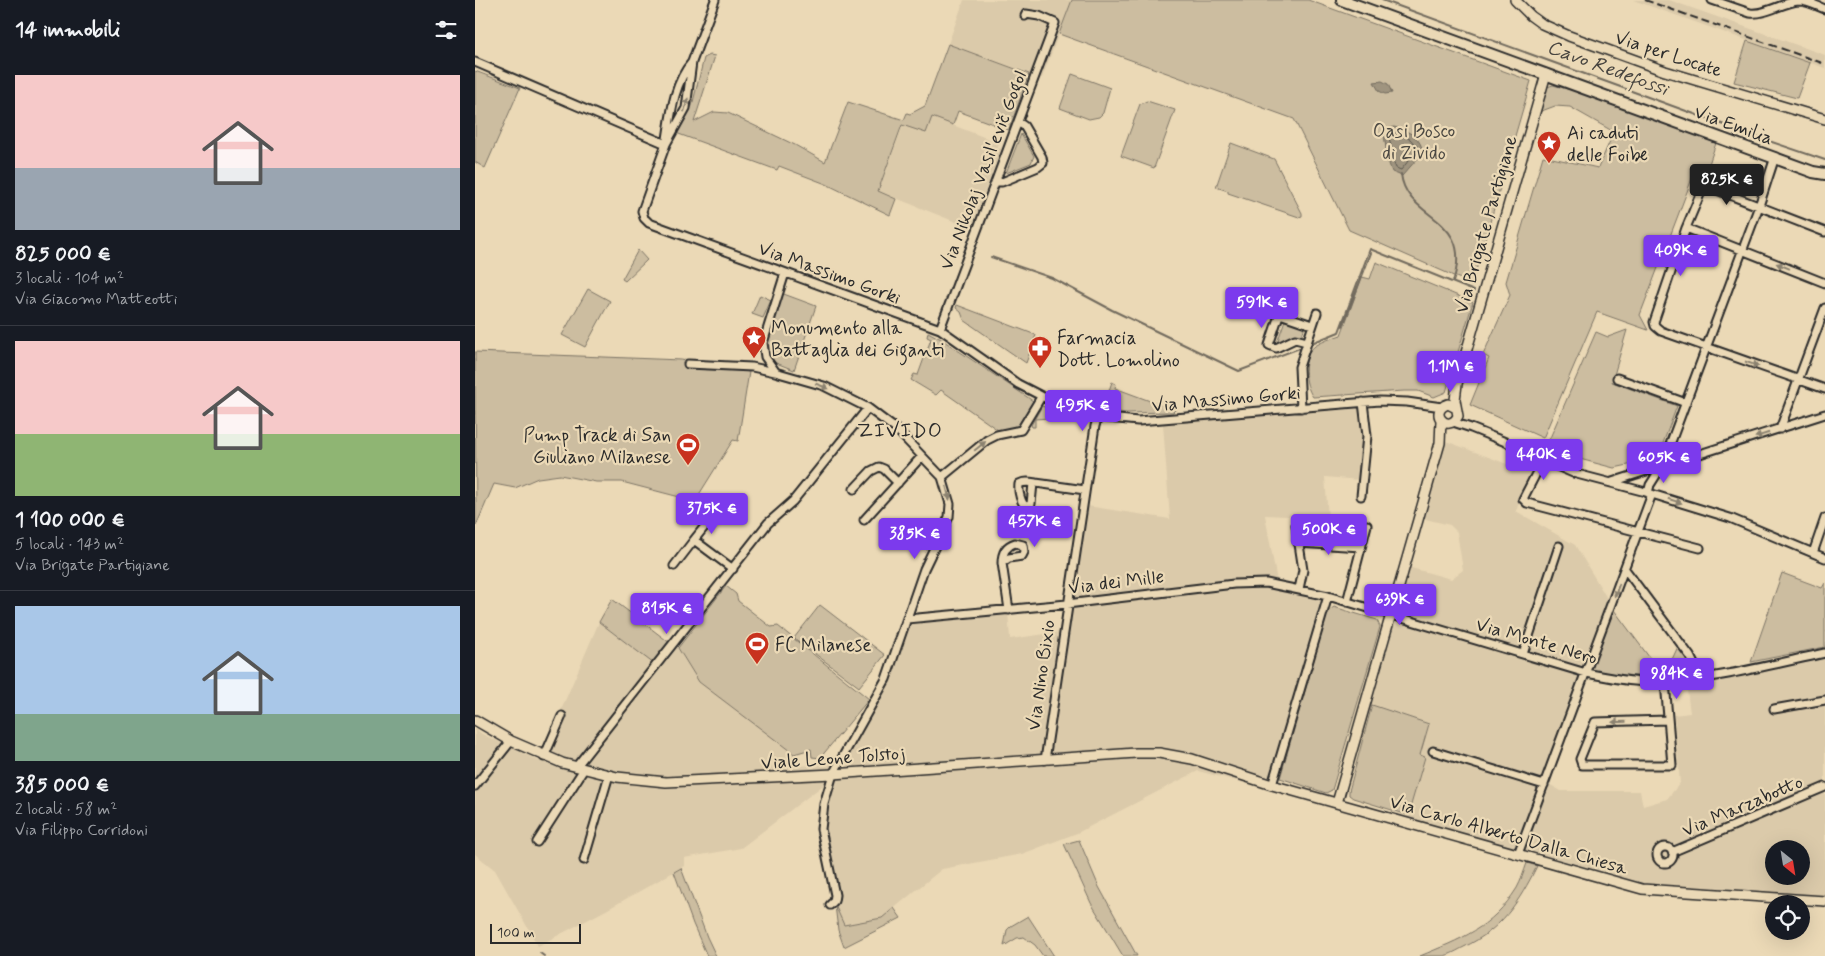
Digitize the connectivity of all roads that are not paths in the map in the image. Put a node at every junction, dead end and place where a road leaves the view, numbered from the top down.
1 (715, 0) edge
2 (1342, 0) edge
3 (1515, 0) edge
4 (1712, 0) edge
5 (1825, 9) edge
6 (1025, 16) dead end
7 (475, 62) edge
8 (692, 62) junction
9 (1546, 74) junction
10 (1824, 118) edge
11 (1018, 122) junction
12 (666, 144) junction
13 (1775, 157) junction
14 (1805, 168) junction
15 (1825, 168) edge
16 (1825, 174) edge
17 (995, 182) junction
18 (1759, 206) junction
19 (1686, 228) junction
20 (1825, 232) edge
21 (1742, 249) junction
22 (785, 273) junction
23 (1825, 283) edge
24 (1825, 308) edge
25 (1317, 313) dead end
26 (1312, 325) junction
27 (940, 329) junction
28 (1307, 342) junction
29 (1706, 348) junction
30 (688, 364) dead end
31 (775, 372) junction
32 (1617, 378) dead end
33 (1799, 380) junction
34 (1825, 389) edge
35 (1041, 397) junction
36 (1363, 402) junction
37 (1685, 403) junction
38 (868, 408) junction
39 (1301, 408) junction
40 (1825, 414) edge
41 (1448, 415) junction
42 (1098, 417) junction
43 (1780, 429) junction
44 (922, 456) junction
45 (1543, 460) junction
46 (1663, 466) junction
47 (1652, 469) junction
48 (942, 477) junction
49 (1611, 482) junction
50 (897, 483) junction
51 (1033, 483) dead end
52 (1651, 485) junction
53 (854, 488) dead end
54 (1085, 490) junction
55 (1650, 494) junction
56 (1361, 496) dead end
57 (713, 516) dead end
58 (1825, 518) edge
59 (864, 520) dead end
60 (1296, 525) dead end
61 (1367, 525) dead end
62 (1639, 533) junction
63 (694, 540) junction
64 (1298, 543) junction
65 (1559, 546) dead end
66 (1361, 547) junction
67 (1700, 548) dead end
68 (1813, 553) junction
69 (1825, 558) edge
70 (1002, 563) dead end
71 (674, 566) dead end
72 (733, 569) junction
73 (1625, 569) junction
74 (1299, 589) junction
75 (1328, 596) junction
76 (1347, 602) junction
77 (1067, 604) junction
78 (1009, 610) junction
79 (1391, 615) junction
80 (907, 619) junction
81 (1825, 653) edge
82 (1523, 654) junction
83 (1586, 673) junction
84 (1701, 678) junction
85 (1665, 682) junction
86 (1825, 700) edge
87 (1775, 709) dead end
88 (562, 716) dead end
89 (475, 720) edge
90 (1668, 720) junction
91 (511, 741) junction
92 (1433, 751) dead end
93 (544, 757) junction
94 (1045, 760) junction
95 (1204, 762) joint
96 (580, 768) junction
97 (833, 774) junction
98 (609, 775) junction
99 (1272, 785) junction
100 (1544, 785) junction
101 (475, 786) edge
102 (1825, 787) edge
103 (1337, 803) junction
104 (537, 842) dead end
105 (1672, 852) dead end
106 (1518, 854) junction
107 (584, 860) dead end
108 (1825, 902) edge
109 (829, 905) dead end

1 - 8 street
2 - 9 main road, Via Emilia
3 - 10 street, Via per Locate
4 - 5 street
6 - 11 street, Via Nikolaj Vasil'evič Gogol
7 - 12 street
8 - 12 street
12 -> 8 street
9 - 13 main road, Via Emilia
9 - 41 street, Via Brigate Partigiane
11 - 17 street, Via Nikolaj Vasil'evič Gogol
11 - 17 street
12 - 22 street, Via Massimo Gorki
13 - 14 main road, Via Emilia
13 - 18 street
14 - 15 main road, Via Emilia
14 - 16 main road, Via Emilia
17 - 27 street, Via Nikolaj Vasil'evič Gogol
18 - 19 street
18 - 20 street
18 - 21 street
19 - 21 street
19 - 29 street
23 -> 21 street
21 - 29 street
22 - 27 street, Via Massimo Gorki
22 - 31 street
24 - 33 street
25 - 26 street
26 - 28 street
26 - 28 street
27 - 35 street, Via Massimo Gorki
28 - 39 street
29 -> 33 street
29 - 37 street
30 - 31 street
31 -> 38 street
32 - 37 street
33 - 34 street
33 - 43 street
35 - 42 street, Via Massimo Gorki
48 -> 35 street
36 - 39 street, Via Massimo Gorki
36 - 41 street, Via Massimo Gorki
36 - 56 street
37 - 46 street
38 - 44 street
38 - 72 street
39 - 42 street, Via Massimo Gorki
40 - 43 street
41 - 45 street, Via Massimo Gorki
41 - 79 street, Via Brigate Partigiane
42 - 54 street, Via Nino Bixio
43 -> 46 street
44 - 48 street
44 - 50 street
45 - 49 street, Via Massimo Gorki
45 - 62 street
46 - 47 street
46 - 52 street
47 - 49 street
47 - 52 street
48 -> 80 street
49 - 55 street, Via Massimo Gorki
50 - 53 street
50 - 59 street
51 - 54 street
52 - 55 street
54 - 77 street, Via Nino Bixio
55 - 62 street
55 -> 68 street, Via Massimo Gorki
57 - 63 street
58 - 68 street
60 - 64 street
61 - 66 street
62 - 67 street
62 - 73 street
63 - 71 street
63 - 72 street
64 - 66 street
64 - 74 street
65 - 82 street
66 - 76 street
68 - 69 street, Via Massimo Gorki
70 - 78 street
72 - 96 street
73 -> 83 street
73 - 84 street
74 - 75 street, Via dei Mille
74 - 77 street, Via dei Mille
75 - 76 street, Via dei Mille
75 - 99 street
76 - 79 street, Via dei Mille
77 - 78 street, Via dei Mille
77 - 94 street, Via Nino Bixio
78 - 80 street, Via dei Mille
79 - 82 street, Via Monte Nero
79 - 103 street, Via Brigate Partigiane
80 - 97 street
81 - 84 street, Via Monte Nero
82 - 83 street, Via Monte Nero
83 - 85 street, Via Monte Nero
83 - 100 street
84 - 85 street, Via Monte Nero
85 - 90 street
86 - 87 street
88 - 93 street
89 - 91 street, Viale Leone Tolstoj
90 -> 90 street
91 - 93 street, Viale Leone Tolstoj
91 - 101 street
92 - 100 street
93 - 96 street, Viale Leone Tolstoj
94 - 95 street, Viale Leone Tolstoj
94 - 97 street, Viale Leone Tolstoj
95 - 99 street, Via Carlo Alberto Dalla Chiesa
96 - 98 street, Viale Leone Tolstoj
96 - 104 street
97 - 98 street, Viale Leone Tolstoj
97 - 109 street
98 - 107 street
99 - 103 street, Via Carlo Alberto Dalla Chiesa
100 - 106 street
102 - 105 street, Via Marzabotto
103 - 106 street, Via Carlo Alberto Dalla Chiesa
106 - 108 street, Via Carlo Alberto Dalla Chiesa

